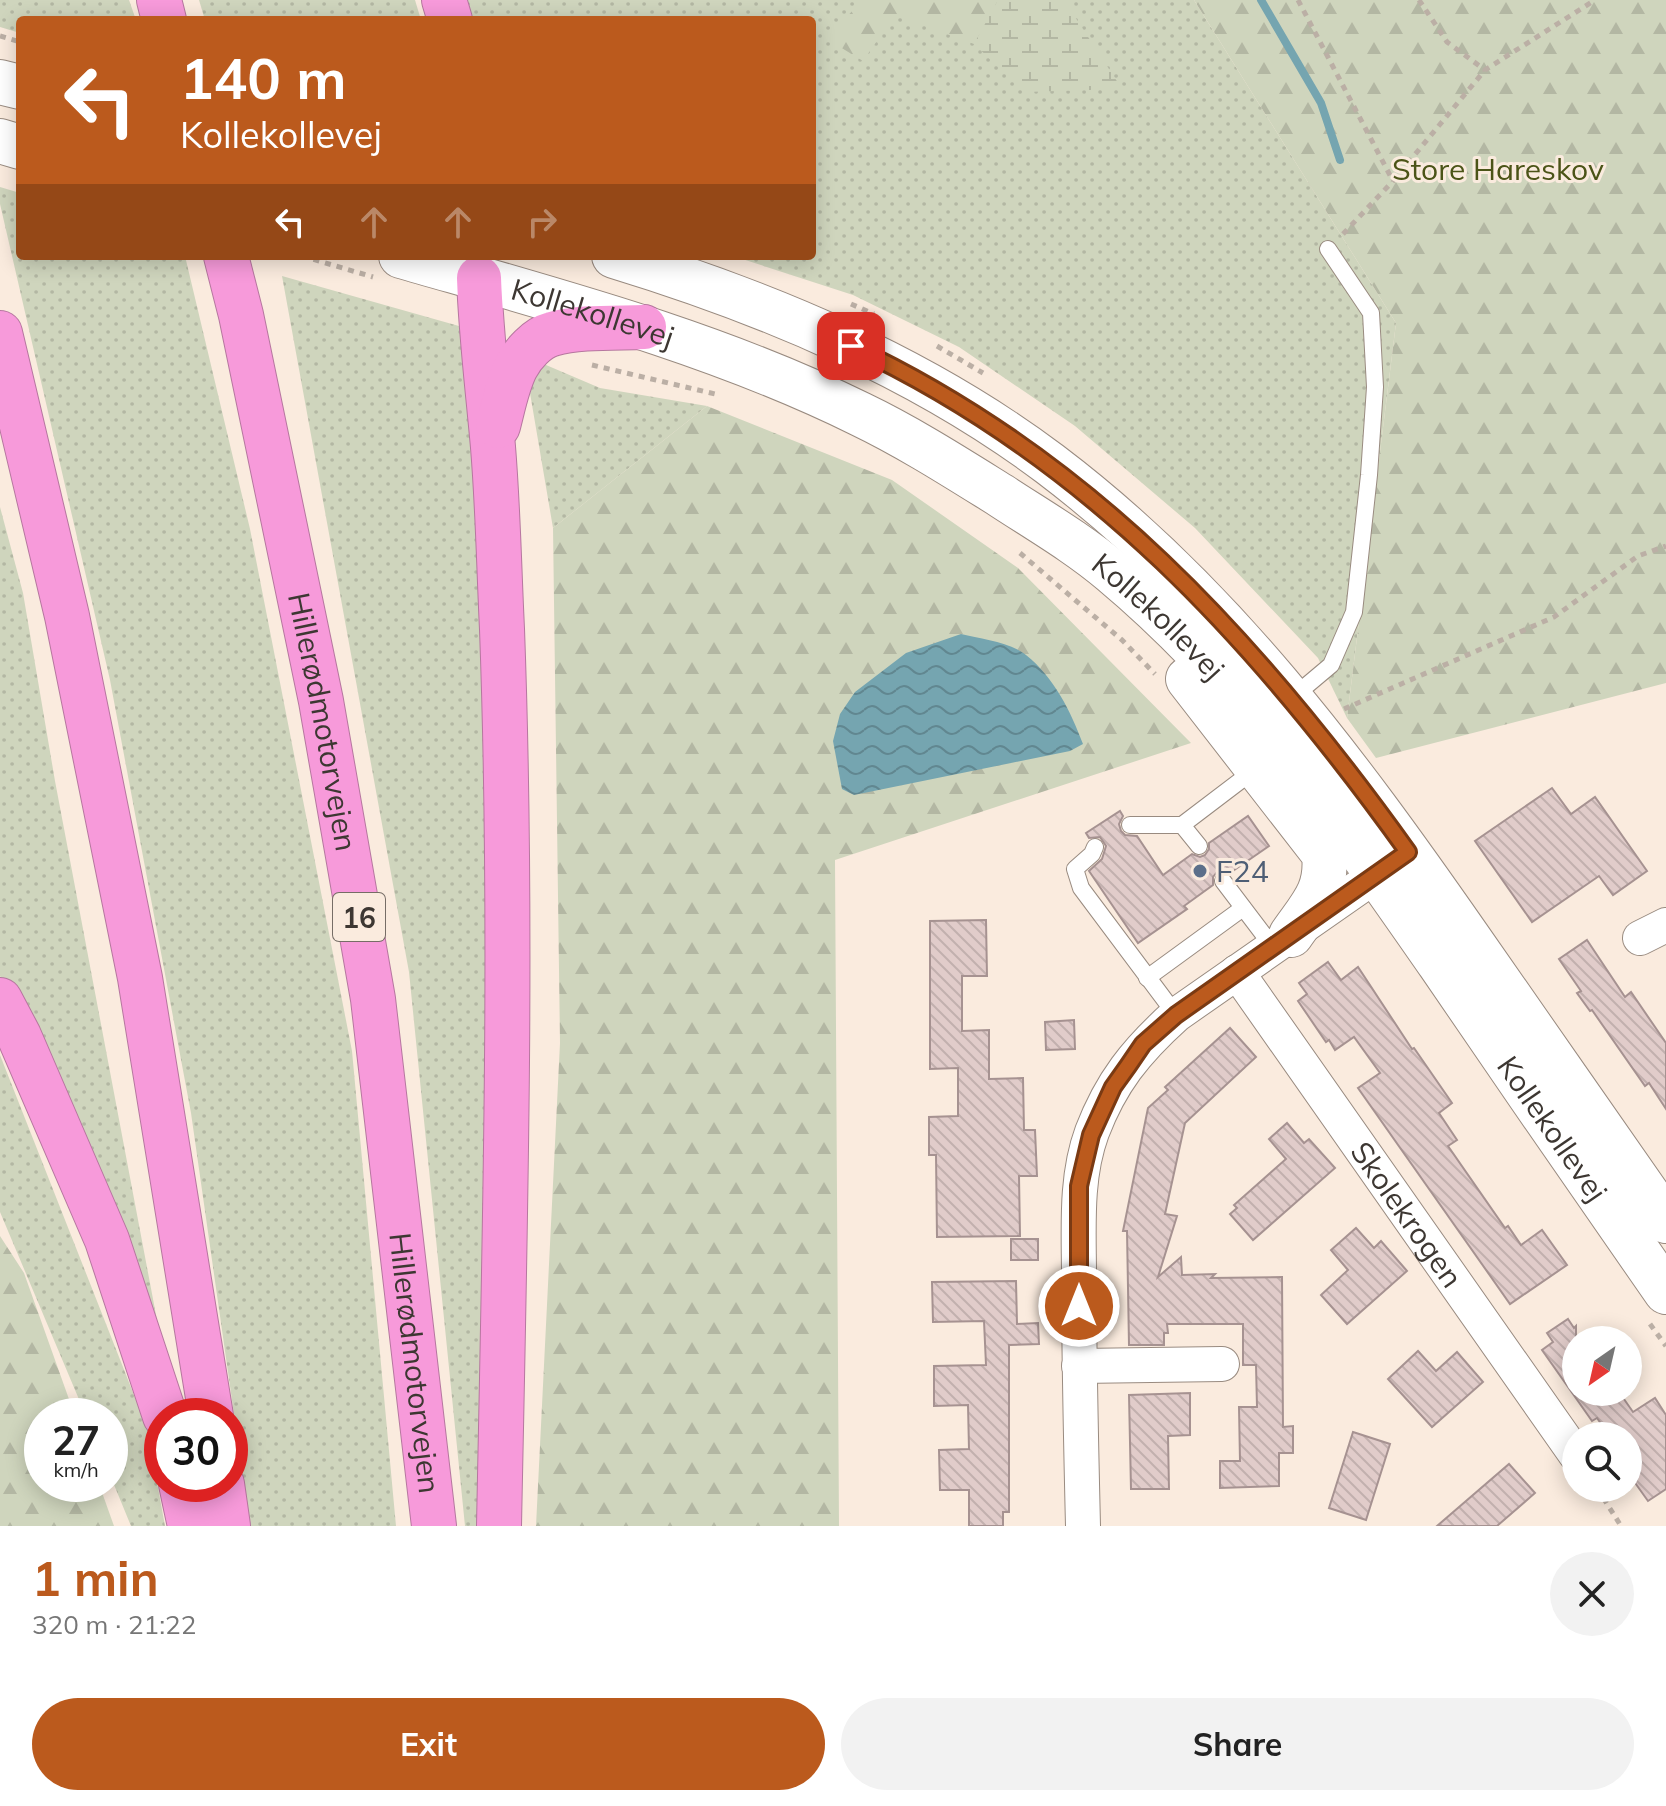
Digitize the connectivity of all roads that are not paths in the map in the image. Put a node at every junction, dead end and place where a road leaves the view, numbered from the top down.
1 (1328, 249) road end
2 (227, 260) edge
3 (428, 260) edge
4 (626, 260) edge
5 (476, 267) edge
6 (644, 327) junction
7 (0, 333) edge
8 (493, 448) junction
9 (1110, 570) junction
10 (1292, 698) junction
11 (1258, 767) junction
12 (1130, 825) dead end
13 (1182, 825) junction
14 (1199, 846) dead end
15 (1095, 847) dead end
16 (1393, 863) junction
17 (1223, 881) dead end
18 (1243, 908) junction
19 (1282, 941) junction
20 (1237, 972) junction
21 (1147, 978) junction
22 (0, 1000) edge
23 (1176, 1015) junction
24 (1666, 1221) edge
25 (1658, 1307) edge
26 (1222, 1364) dead end
27 (1079, 1366) junction
28 (159, 1398) edge
29 (208, 1398) edge
30 (1562, 1435) edge
31 (185, 1502) edge
32 (225, 1502) edge
33 (190, 1526) edge
34 (228, 1526) edge
35 (434, 1526) edge
36 (499, 1526) edge
37 (1083, 1526) edge

1 - 10 lane
2 - 35 highway, Hillerødmotorvejen / 16
3 - 5 street, Kollekollevej
4 - 10 street, Kollekollevej
5 - 6 street, Kollekollevej
5 - 8 highway
6 - 8 highway
6 - 9 street, Kollekollevej
7 - 29 highway
8 - 36 highway
9 - 11 street
9 - 16 street, Kollekollevej
10 - 16 street, Kollekollevej
11 - 13 lane
11 - 19 street
12 - 13 lane
13 - 14 lane
15 - 21 lane
16 - 19 street
16 - 24 street, Kollekollevej
16 - 25 street, Kollekollevej
17 - 18 lane
18 - 19 lane
18 - 21 lane
19 - 20 street
20 - 23 street
20 - 30 street, Skolekrogen
21 - 23 lane
22 - 28 highway
23 - 27 street
26 - 27 street
27 - 37 street
31 - 33 highway
32 - 34 highway

